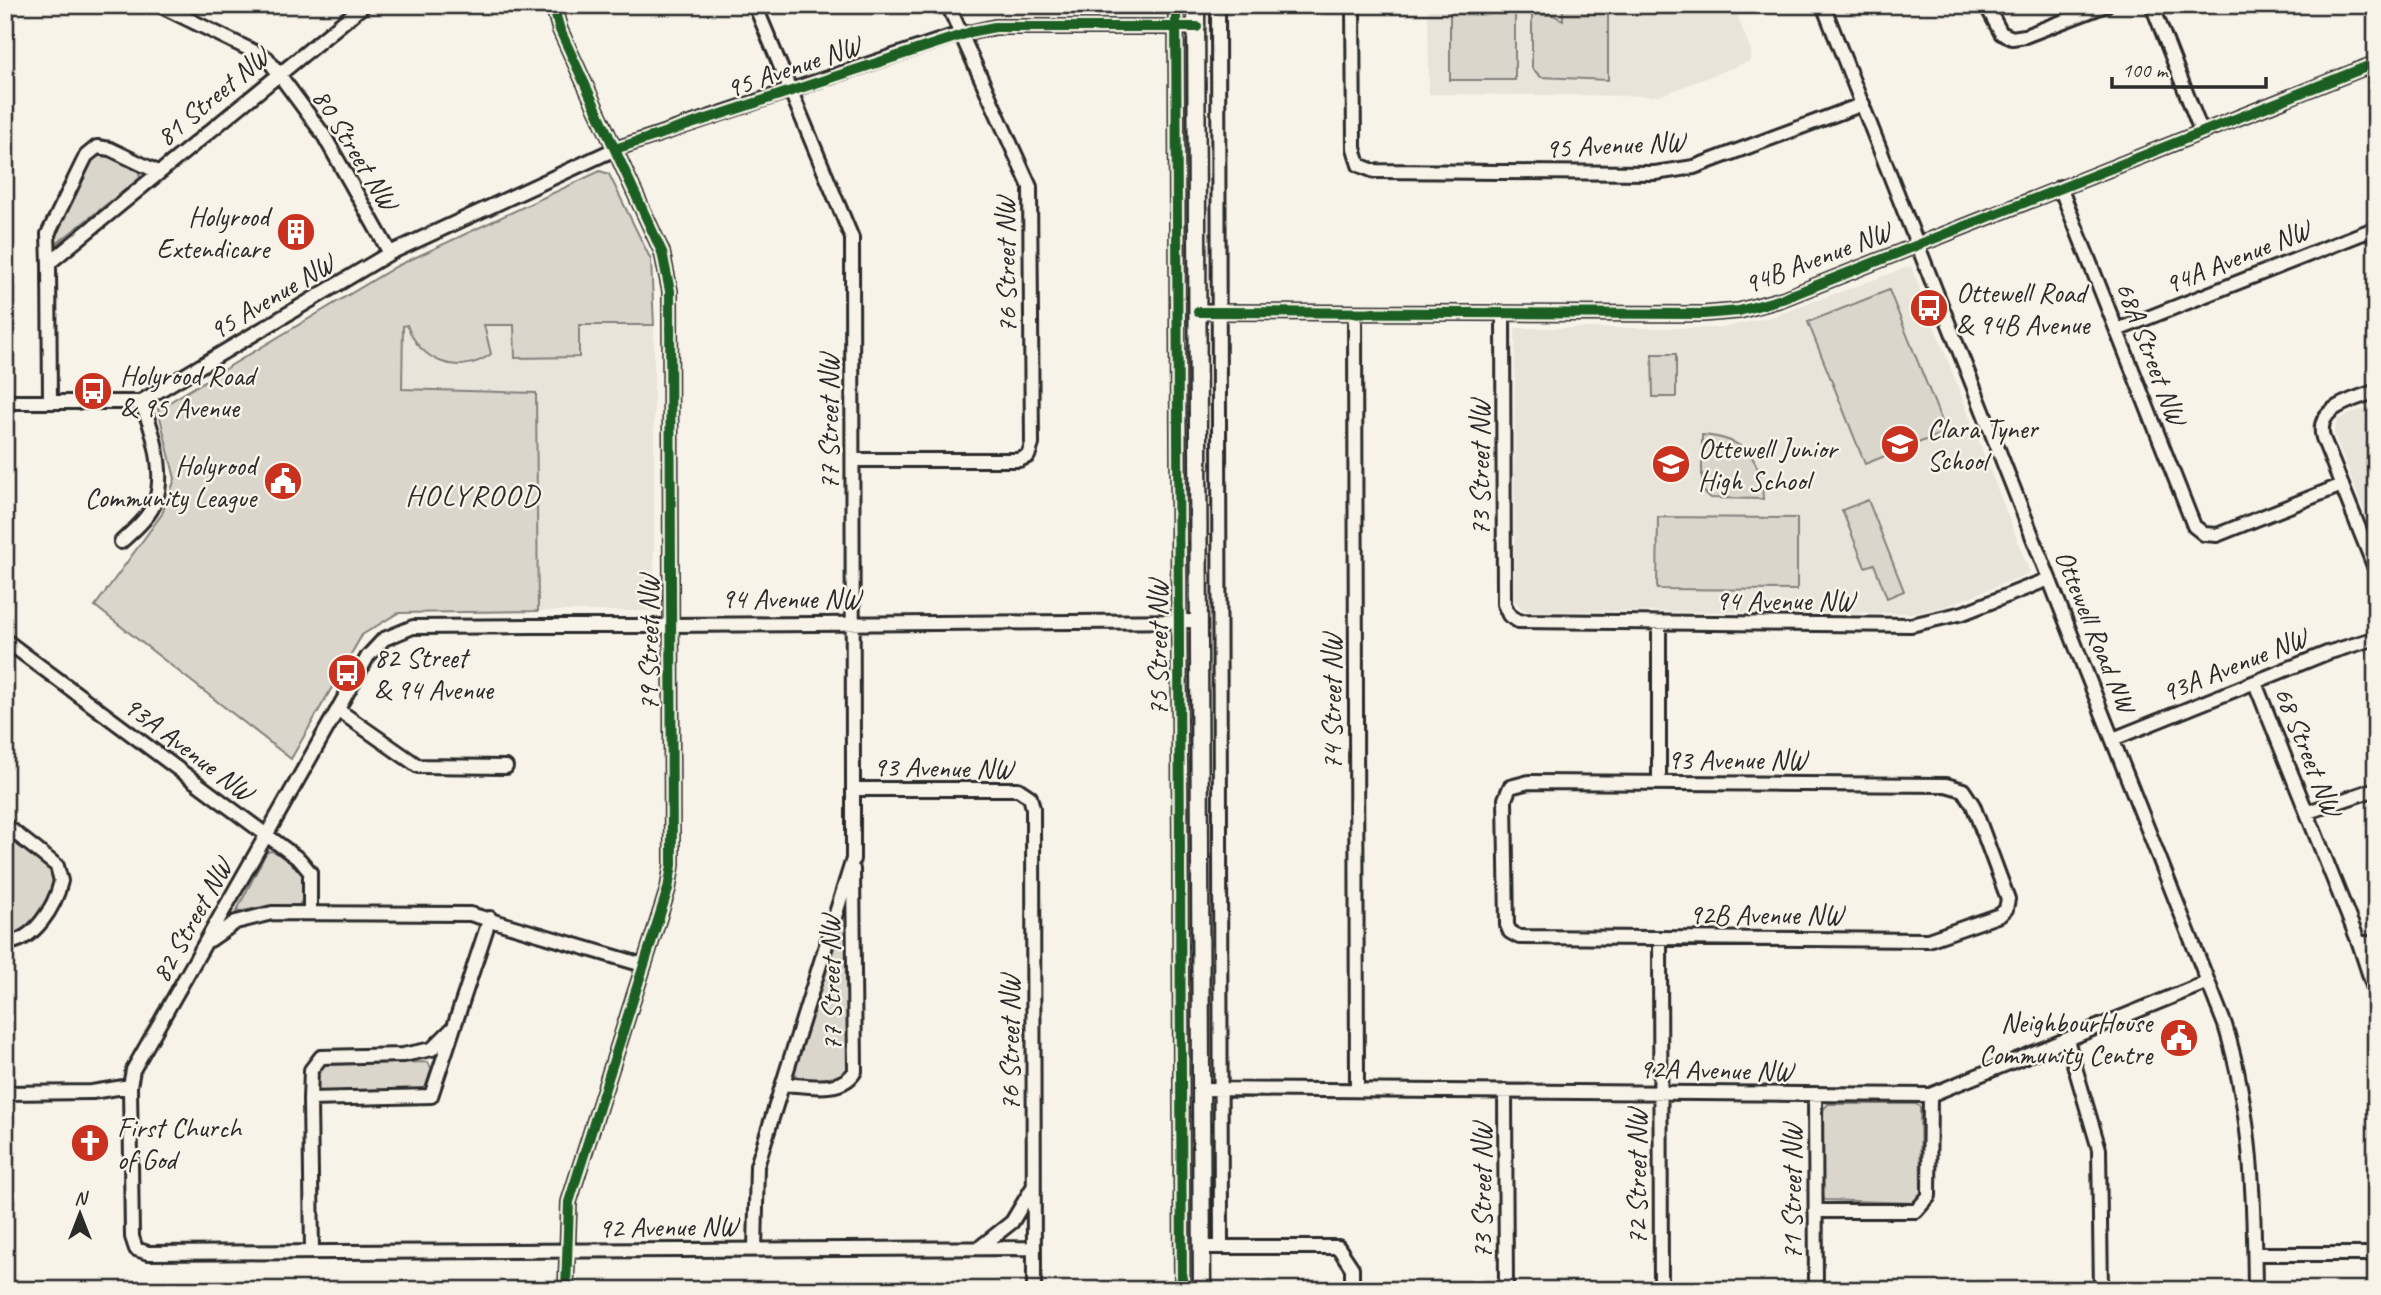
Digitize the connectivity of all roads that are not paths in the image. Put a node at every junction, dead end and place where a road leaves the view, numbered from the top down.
1 (159, 5) edge
2 (364, 5) edge
3 (553, 5) edge
4 (755, 5) edge
5 (948, 5) edge
6 (1176, 5) edge
7 (1196, 5) edge
8 (1218, 5) edge
9 (1353, 5) edge
10 (1823, 5) edge
11 (1986, 5) edge
12 (2106, 5) edge
13 (2152, 5) edge
14 (1177, 27) junction
15 (1197, 27) junction
16 (961, 34) junction
17 (2376, 63) edge
18 (277, 74) junction
19 (791, 90) junction
20 (1863, 104) junction
21 (2202, 131) junction
22 (615, 149) junction
23 (158, 172) junction
24 (2060, 187) junction
25 (2376, 228) edge
26 (1917, 243) junction
27 (390, 253) junction
28 (49, 263) junction
29 (1220, 311) junction
30 (1198, 312) junction
31 (1355, 313) junction
32 (1503, 315) junction
33 (2116, 330) junction
34 (2376, 391) edge
35 (50, 401) junction
36 (5, 402) edge
37 (140, 402) junction
38 (853, 460) junction
39 (2342, 485) junction
40 (121, 542) dead end
41 (2376, 571) edge
42 (2049, 579) junction
43 (1513, 618) joint
44 (1180, 621) junction
45 (1199, 621) junction
46 (853, 623) junction
47 (671, 624) junction
48 (1659, 624) junction
49 (2376, 638) edge
50 (384, 639) joint
51 (5, 640) edge
52 (2255, 682) junction
53 (338, 710) junction
54 (2113, 739) junction
55 (506, 767) dead end
56 (1659, 783) junction
57 (853, 789) junction
58 (2376, 789) edge
59 (1030, 797) joint
60 (2308, 812) junction
61 (5, 825) edge
62 (265, 837) junction
63 (853, 859) junction
64 (2006, 909) joint
65 (310, 913) junction
66 (490, 918) junction
67 (1519, 937) joint
68 (1660, 938) junction
69 (208, 942) junction
70 (5, 943) edge
71 (2359, 943) junction
72 (2376, 943) edge
73 (643, 965) junction
74 (2208, 982) junction
75 (2376, 995) edge
76 (456, 1026) junction
77 (2067, 1040) junction
78 (783, 1084) junction
79 (130, 1086) junction
80 (1202, 1089) junction
81 (1222, 1089) junction
82 (1357, 1090) junction
83 (1505, 1091) junction
84 (5, 1093) edge
85 (1660, 1093) junction
86 (1815, 1094) junction
87 (1930, 1095) junction
88 (310, 1099) junction
89 (1034, 1186) junction
90 (1815, 1211) junction
91 (1202, 1247) junction
92 (1221, 1247) junction
93 (979, 1248) junction
94 (1034, 1248) junction
95 (136, 1249) joint
96 (755, 1249) junction
97 (312, 1252) junction
98 (566, 1252) junction
99 (2255, 1254) junction
100 (2376, 1254) edge
101 (566, 1290) edge
102 (1034, 1290) edge
103 (1182, 1290) edge
104 (1202, 1290) edge
105 (1352, 1290) edge
106 (1506, 1290) edge
107 (1661, 1290) edge
108 (1816, 1290) edge
109 (2101, 1290) edge
110 (2255, 1290) edge

1 - 18 street, 80 Street NW
2 - 18 street, 81 Street NW
3 - 22 street, 79 Street NW
4 - 19 street, 77 Street NW
5 - 16 street, 76 Street NW
6 - 14 street, 75 Street NW
7 - 15 main road, 75 Street NW
8 - 29 street
9 - 20 street, 95 Avenue NW
10 - 20 street, Ottewell Road NW
11 - 12 street
13 - 21 street
14 - 15 street, 95 Avenue NW
14 - 16 street, 95 Avenue NW
14 - 44 street, 75 Street NW
15 - 30 main road, 75 Street NW
16 - 19 street, 95 Avenue NW
16 - 38 street, 76 Street NW
17 - 21 street, 94B Avenue NW
18 - 23 street, 81 Street NW
18 - 27 street, 80 Street NW
19 - 22 street, 95 Avenue NW
19 - 38 street, 77 Street NW
20 - 26 street, Ottewell Road NW
21 - 24 street, 94B Avenue NW
22 - 27 street, 95 Avenue NW
22 - 47 street, 79 Street NW
23 - 28 street, 81 Street NW
23 - 28 street, 81 Street NW
24 - 26 street, 94B Avenue NW
24 - 33 street, 68A Street NW
25 - 33 street, 94A Avenue NW
26 - 32 street, 94B Avenue NW
26 - 42 street, Ottewell Road NW
27 - 37 street, 95 Avenue NW
28 - 35 street, 81 Street NW
29 - 30 street, 94B Avenue NW
29 - 31 street, 94B Avenue NW
29 - 81 street
30 - 45 main road, 75 Street NW
31 - 32 street, 94B Avenue NW
31 - 82 street, 74 Street NW
32 - 43 street, 73 Street NW
33 - 39 street, 68A Street NW
34 - 39 street
35 - 36 street
35 - 37 street
37 - 40 street
38 - 46 street, 77 Street NW
39 - 41 street
42 - 48 street, 94 Avenue NW
42 - 54 street, Ottewell Road NW
43 - 48 street, 94 Avenue NW
44 - 45 street, 94 Avenue NW
44 - 46 street, 94 Avenue NW
44 - 103 street, 75 Street NW
45 - 80 main road, 75 Street NW
46 - 47 street, 94 Avenue NW
46 - 57 street, 77 Street NW
47 - 50 street, 94 Avenue NW
47 - 73 street, 79 Street NW
48 - 56 street
49 - 52 street, 93A Avenue NW
50 - 53 street, 82 Street NW
51 - 62 street, 93A Avenue NW
52 - 54 street, 93A Avenue NW
52 - 60 street, 68 Street NW
53 - 55 street
53 - 62 street, 82 Street NW
54 - 74 street, Ottewell Road NW
56 - 64 street, 93 Avenue NW
56 - 67 street, 93 Avenue NW
57 - 59 street, 93 Avenue NW
57 - 63 street, 77 Street NW
58 - 60 street
59 - 89 street, 76 Street NW
60 - 71 street, 68 Street NW
61 - 70 street
62 - 65 street, 93A Avenue NW
62 - 69 street, 82 Street NW
63 - 78 street, 77 Street NW
63 - 78 street, 77 Street NW
64 - 68 street, 92B Avenue NW
65 - 66 street
65 - 69 street
66 - 73 street
66 - 76 street
67 - 68 street, 92B Avenue NW
68 - 85 street, 72 Street NW
69 - 79 street, 82 Street NW
71 - 72 street
71 - 75 street, 68 Street NW
73 - 98 street, 79 Street NW
74 - 77 street, 92A Avenue NW
74 - 99 street, Ottewell Road NW
76 - 88 street
76 - 88 street
77 - 87 street, 92A Avenue NW
77 - 109 street
78 - 96 street, 77 Street NW
79 - 84 street
79 - 95 street, 82 Street NW
80 - 81 street, 92A Avenue NW
80 - 91 main road, 75 Street NW
81 - 82 street, 92A Avenue NW
81 - 92 street
82 - 83 street, 92A Avenue NW
83 - 85 street, 92A Avenue NW
83 - 106 street, 73 Street NW
85 - 86 street, 92A Avenue NW
85 - 107 street, 72 Street NW
86 - 87 street, 92A Avenue NW
86 - 90 street, 71 Street NW
87 - 90 street
88 - 97 street
89 - 93 street
89 - 94 street, 76 Street NW
90 - 108 street, 71 Street NW
91 - 92 street
91 - 104 main road, 75 Street NW
92 - 105 street
93 - 94 street, 92 Avenue NW
93 - 96 street, 92 Avenue NW
94 - 102 street, 76 Street NW
95 - 97 street, 92 Avenue NW
96 - 98 street, 92 Avenue NW
97 - 98 street, 92 Avenue NW
98 - 101 street, 79 Street NW
99 - 100 street
99 - 110 street, Ottewell Road NW

